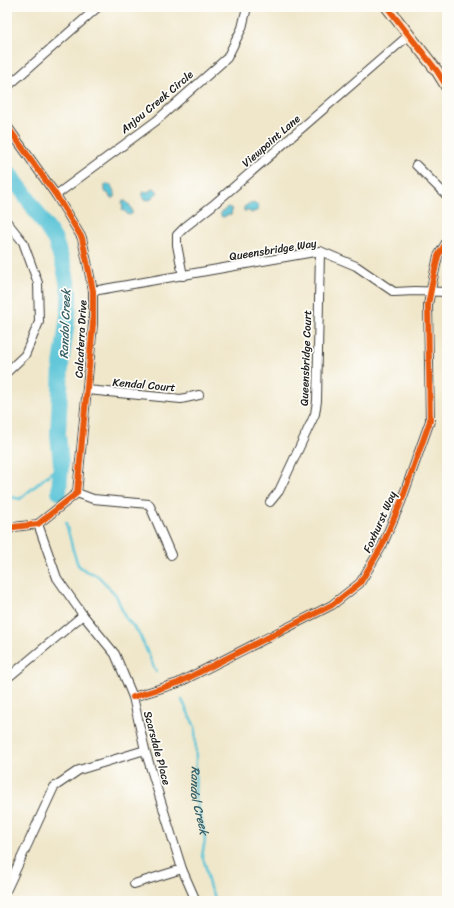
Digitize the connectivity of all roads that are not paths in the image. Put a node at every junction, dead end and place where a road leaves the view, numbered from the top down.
1 (98, 7) edge
2 (247, 7) edge
3 (387, 7) edge
4 (409, 36) junction
5 (437, 71) junction
6 (447, 80) edge
7 (7, 87) edge
8 (447, 87) edge
9 (7, 126) edge
10 (416, 165) dead end
11 (56, 195) junction
12 (447, 196) edge
13 (7, 222) edge
14 (447, 241) edge
15 (320, 251) junction
16 (183, 276) junction
17 (93, 292) junction
18 (430, 292) junction
19 (447, 292) edge
20 (7, 372) edge
21 (88, 390) junction
22 (199, 395) dead end
23 (77, 493) junction
24 (270, 502) dead end
25 (38, 524) junction
26 (7, 531) edge
27 (171, 555) dead end
28 (83, 615) junction
29 (10, 676) dead end
30 (132, 697) junction
31 (145, 750) junction
32 (182, 869) junction
33 (134, 884) dead end
34 (7, 889) edge
35 (196, 901) edge

1 - 7 street
2 - 11 street, Anjou Creek Circle
3 - 4 street
4 - 5 street
4 - 16 street, Viewpoint Lane
5 - 6 street
5 - 8 street
9 - 11 street, Calcaterra Drive
10 - 12 street
11 - 17 street, Calcaterra Drive
13 - 20 street
14 - 18 street, Foxhurst Way
15 - 16 street, Queensbridge Way
15 - 18 street, Queensbridge Way
15 - 24 street, Queensbridge Court
16 - 17 street, Queensbridge Way
17 - 21 street, Calcaterra Drive
18 - 19 street, Queensbridge Way
18 - 30 street, Foxhurst Way
21 - 22 street, Kendal Court
21 - 23 street, Calcaterra Drive
23 - 25 street
23 - 27 street
25 - 26 street
25 - 28 street, Scarsdale Place
28 - 29 street
28 - 30 street, Scarsdale Place
30 - 31 street, Scarsdale Place
31 - 32 street, Scarsdale Place
31 - 34 street
32 - 33 street
32 - 35 street, Scarsdale Place

